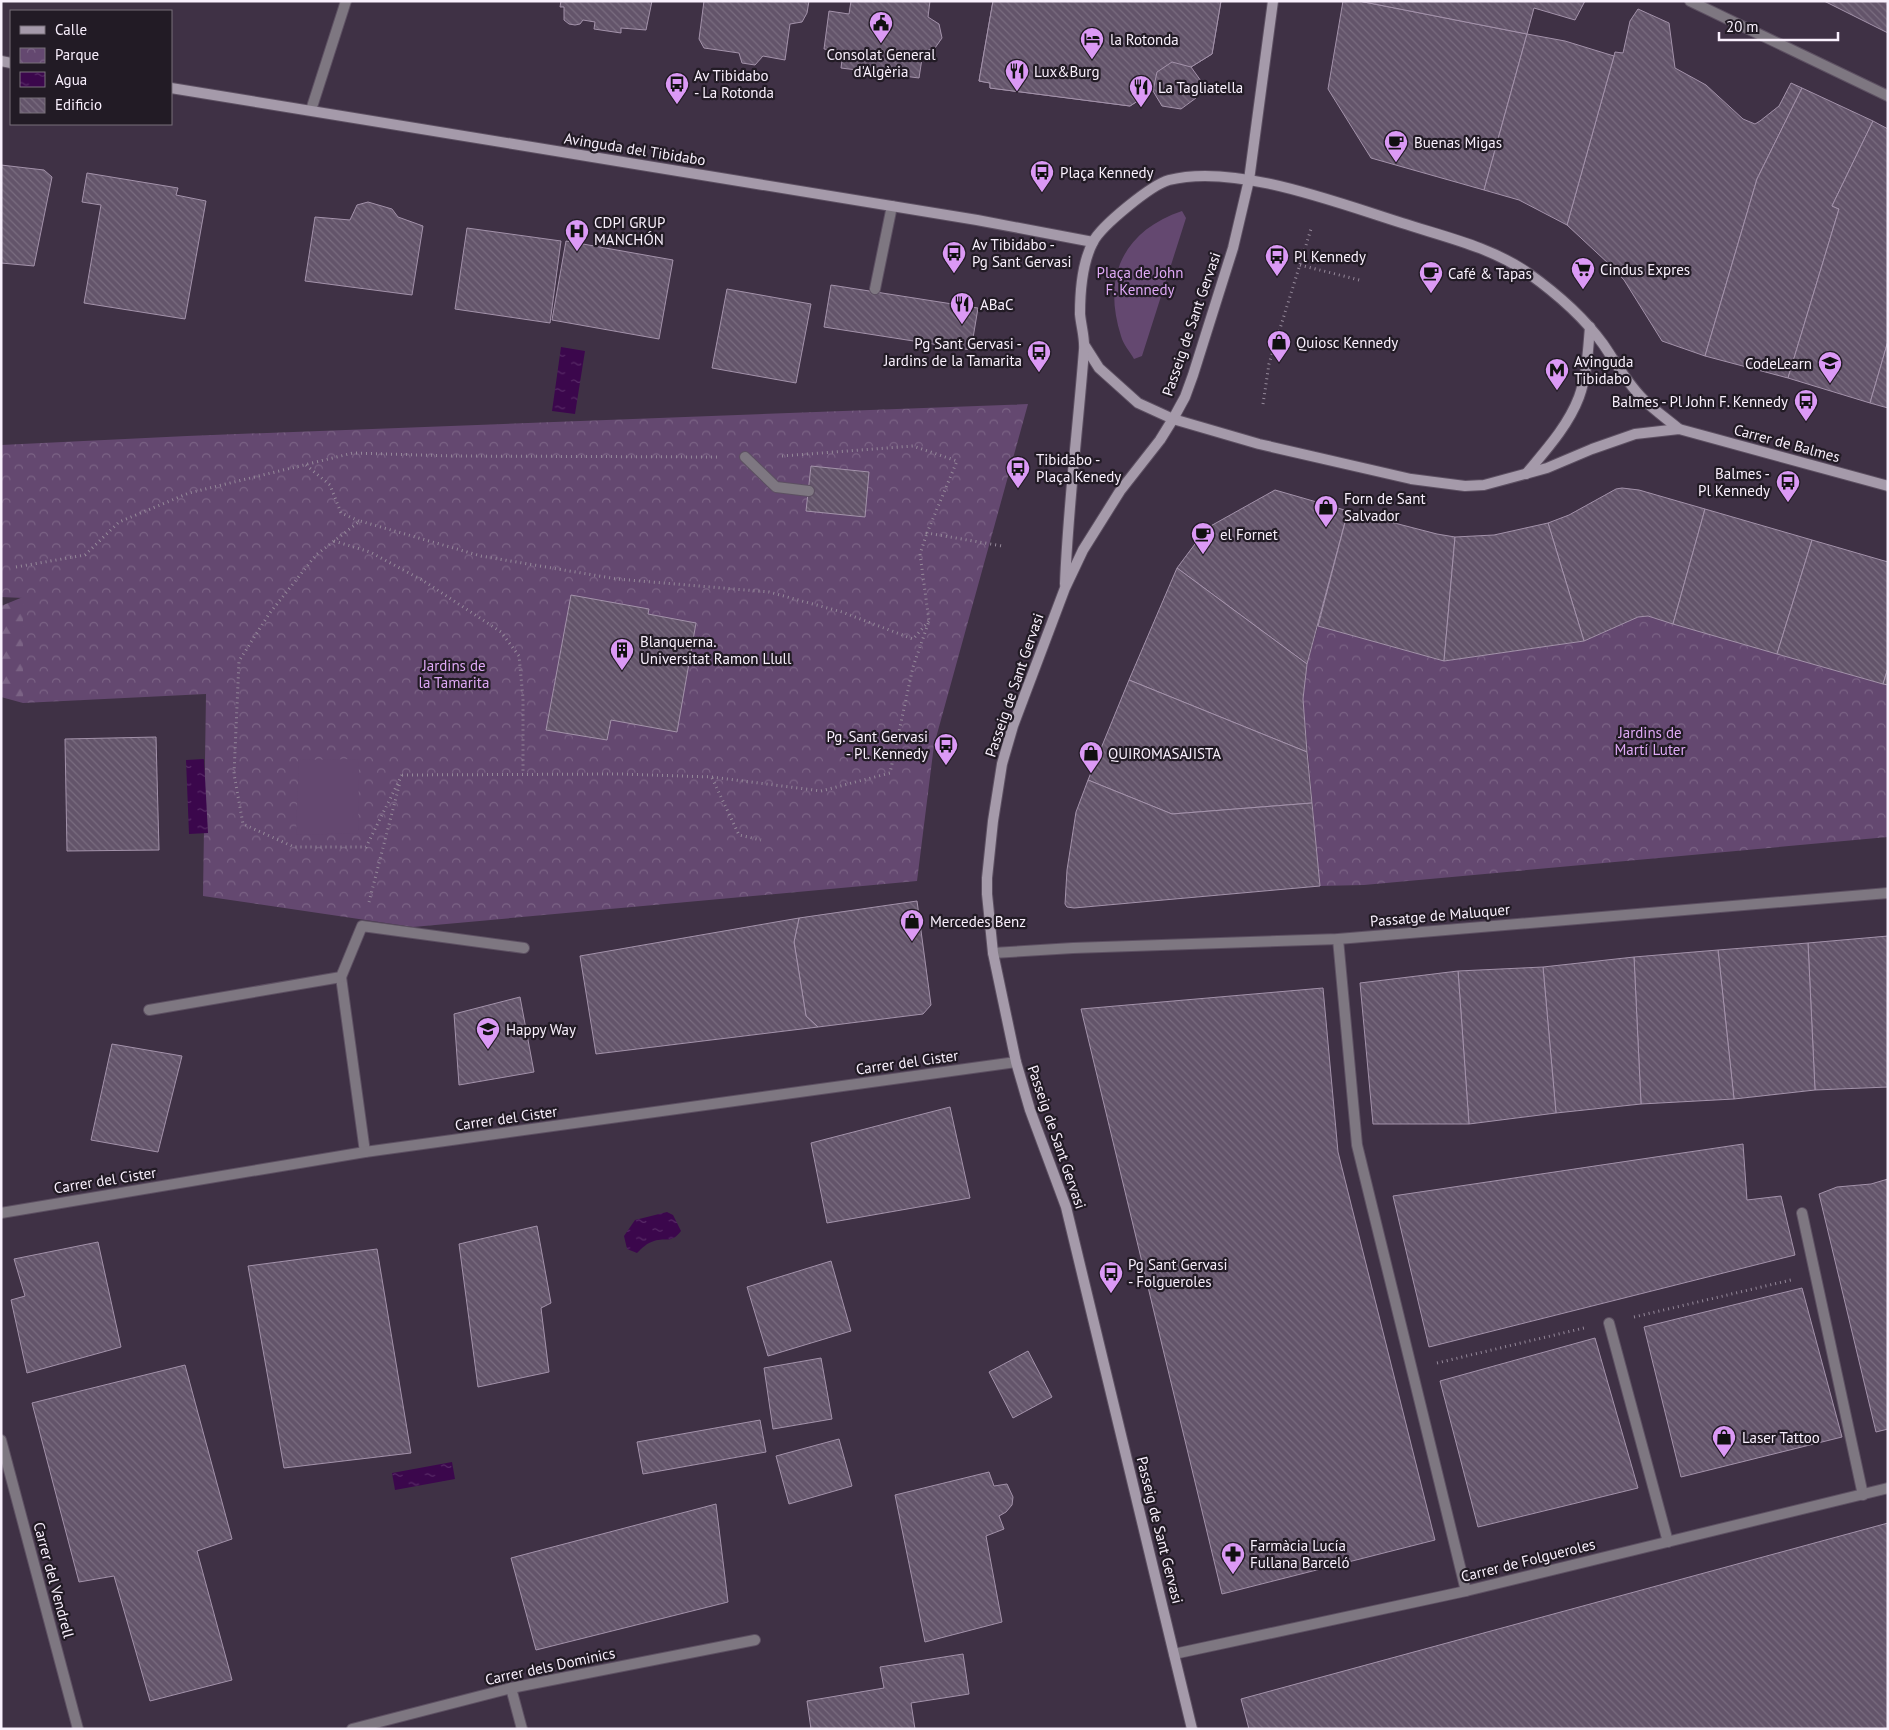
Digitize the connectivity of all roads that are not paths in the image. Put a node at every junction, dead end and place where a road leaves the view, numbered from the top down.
1 (346, 1) edge
2 (1273, 1) edge
3 (1690, 1) edge
4 (172, 88) edge
5 (1888, 96) edge
6 (311, 110) junction
7 (1248, 180) junction
8 (892, 206) junction
9 (1093, 242) junction
10 (875, 289) dead end
11 (1590, 327) junction
12 (1085, 346) junction
13 (1173, 419) junction
14 (1679, 429) junction
15 (745, 457) road end
16 (1526, 474) junction
17 (1888, 486) edge
18 (808, 491) dead end
19 (1065, 588) junction
20 (1888, 893) edge
21 (1338, 939) junction
22 (524, 948) dead end
23 (993, 953) junction
24 (341, 976) junction
25 (149, 1010) dead end
26 (1016, 1062) junction
27 (366, 1152) junction
28 (1, 1213) edge
29 (1802, 1213) dead end
30 (1609, 1323) road end
31 (1, 1440) edge
32 (1888, 1488) edge
33 (1863, 1495) junction
34 (1668, 1542) junction
35 (1466, 1591) junction
36 (755, 1640) dead end
37 (1174, 1654) junction
38 (511, 1688) junction
39 (78, 1729) edge
40 (352, 1729) edge
41 (522, 1729) edge
42 (1192, 1729) edge

1 - 6 street
2 - 7 main road, Passeig de Sant Gervasi
3 - 5 street
4 - 6 main road, Avinguda del Tibidabo
6 - 8 main road, Avinguda del Tibidabo
7 - 9 main road
7 - 11 main road
7 - 13 main road, Passeig de Sant Gervasi
8 - 9 main road, Avinguda del Tibidabo
8 - 10 street
9 - 12 main road
11 - 14 main road
11 - 16 main road
12 - 13 main road
12 - 19 main road
13 - 16 main road
13 - 19 main road, Passeig de Sant Gervasi
14 - 16 main road
14 - 17 main road, Carrer de Balmes
15 - 18 street
19 - 23 main road, Passeig de Sant Gervasi
20 - 21 street, Passatge de Maluquer
21 - 23 street, Passatge de Maluquer
21 - 35 street
22 - 24 street
23 - 26 main road, Passeig de Sant Gervasi
24 - 25 street
24 - 27 street
26 - 27 street, Carrer del Cister
26 - 37 main road, Passeig de Sant Gervasi
27 - 28 street, Carrer del Cister
29 - 33 street
30 - 34 street
31 - 39 street, Carrer del Vendrell
32 - 33 street, Carrer de Folgueroles
33 - 34 street, Carrer de Folgueroles
34 - 35 street, Carrer de Folgueroles
35 - 37 street, Carrer de Folgueroles
36 - 38 street, Carrer dels Dominics
37 - 42 main road, Passeig de Sant Gervasi
38 - 40 street, Carrer dels Dominics
38 - 41 street

